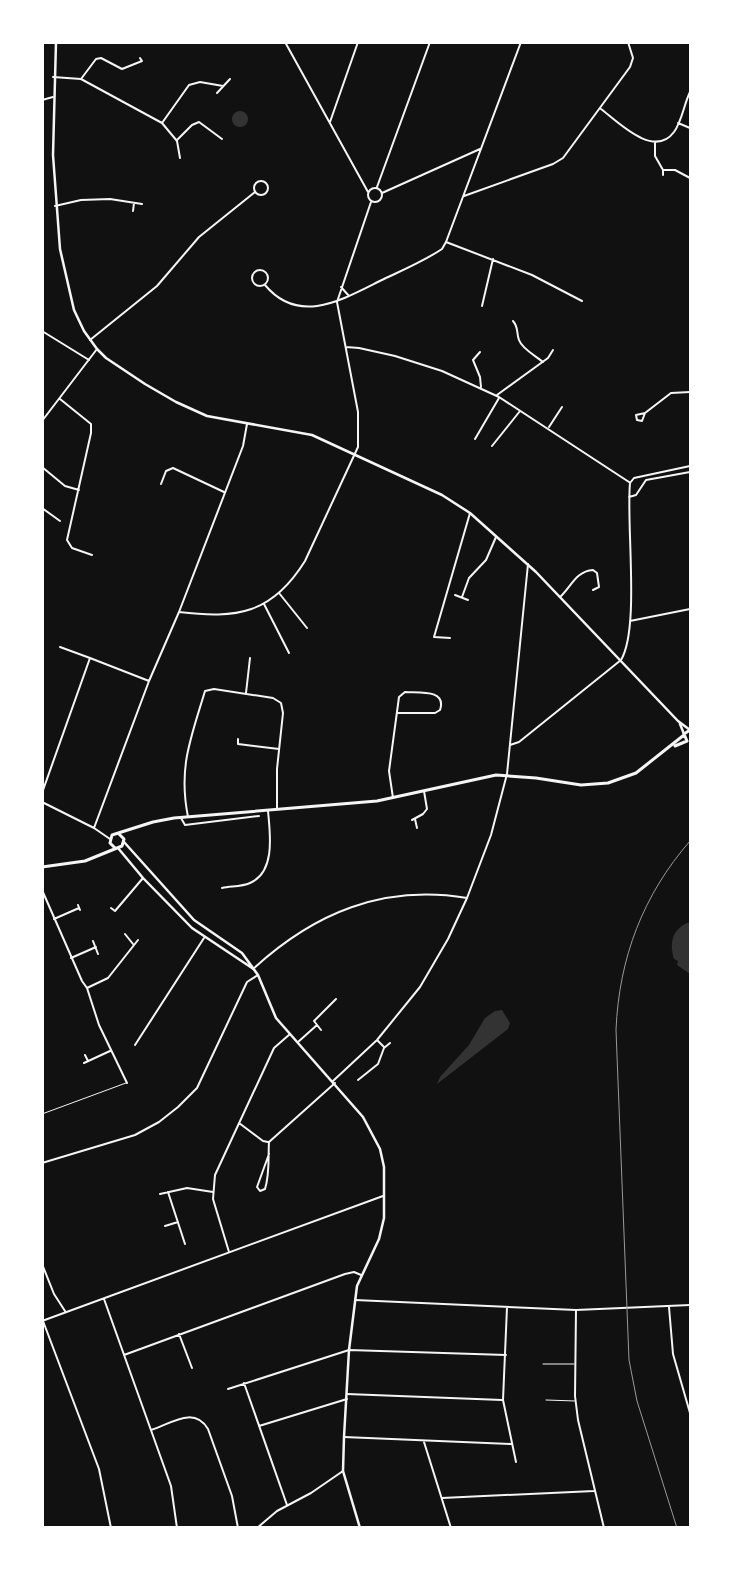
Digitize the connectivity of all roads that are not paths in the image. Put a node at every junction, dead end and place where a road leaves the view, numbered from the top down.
1 (56, 42) edge
2 (358, 42) edge
3 (430, 42) edge
4 (521, 42) edge
5 (628, 42) edge
6 (286, 43) edge
7 (140, 58) dead end
8 (53, 78) junction
9 (81, 79) junction
10 (230, 79) dead end
11 (223, 86) junction
12 (690, 92) edge
13 (217, 94) dead end
14 (53, 98) junction
15 (42, 100) edge
16 (601, 108) junction
17 (330, 122) junction
18 (162, 123) junction
19 (678, 123) junction
20 (690, 128) edge
21 (222, 139) dead end
22 (177, 141) junction
23 (655, 142) junction
24 (480, 149) junction
25 (180, 158) dead end
26 (663, 170) junction
27 (690, 172) edge
28 (663, 175) dead end
29 (689, 177) edge
30 (377, 187) junction
31 (254, 192) junction
32 (368, 192) junction
33 (382, 193) junction
34 (464, 196) junction
35 (371, 202) junction
36 (134, 203) junction
37 (142, 204) dead end
38 (55, 206) junction
39 (133, 211) dead end
40 (446, 242) junction
41 (494, 259) junction
42 (265, 285) junction
43 (341, 287) junction
44 (349, 296) junction
45 (582, 301) dead end
46 (337, 302) junction
47 (482, 306) dead end
48 (513, 321) dead end
49 (42, 331) edge
50 (90, 340) junction
51 (346, 347) junction
52 (97, 349) junction
53 (553, 350) dead end
54 (480, 352) dead end
55 (90, 360) junction
56 (543, 362) junction
57 (481, 388) junction
58 (690, 392) edge
59 (498, 396) junction
60 (60, 399) junction
61 (562, 407) dead end
62 (521, 410) junction
63 (645, 412) junction
64 (42, 421) edge
65 (247, 424) junction
66 (548, 428) junction
67 (475, 439) dead end
68 (492, 446) dead end
69 (354, 454) junction
70 (690, 466) edge
71 (42, 467) edge
72 (690, 472) edge
73 (630, 483) junction
74 (161, 484) dead end
75 (79, 490) junction
76 (224, 492) junction
77 (629, 497) junction
78 (42, 508) edge
79 (470, 513) junction
80 (60, 521) dead end
81 (496, 536) junction
82 (92, 556) dead end
83 (528, 564) junction
84 (593, 590) dead end
85 (279, 593) junction
86 (455, 595) dead end
87 (560, 596) junction
88 (462, 597) junction
89 (468, 600) dead end
90 (264, 604) junction
91 (690, 609) edge
92 (179, 612) junction
93 (630, 621) junction
94 (307, 628) dead end
95 (450, 638) dead end
96 (60, 647) dead end
97 (289, 653) dead end
98 (90, 658) junction
99 (250, 658) dead end
100 (621, 660) junction
101 (149, 682) junction
102 (246, 694) junction
103 (398, 713) junction
104 (678, 721) junction
105 (690, 730) edge
106 (684, 735) junction
107 (238, 739) dead end
108 (689, 742) edge
109 (510, 744) junction
110 (672, 747) junction
111 (279, 749) junction
112 (507, 774) junction
113 (424, 791) junction
114 (42, 793) edge
115 (393, 798) junction
116 (42, 802) edge
117 (277, 809) junction
118 (268, 811) junction
119 (259, 816) dead end
120 (188, 817) junction
121 (182, 818) junction
122 (94, 828) junction
123 (417, 828) dead end
124 (130, 831) junction
125 (117, 834) junction
126 (105, 835) junction
127 (110, 840) junction
128 (124, 841) junction
129 (116, 848) junction
130 (105, 852) junction
131 (42, 867) edge
132 (143, 878) junction
133 (222, 888) dead end
134 (42, 890) edge
135 (121, 893) dead end
136 (126, 896) junction
137 (467, 898) junction
138 (79, 908) dead end
139 (111, 908) dead end
140 (54, 919) junction
141 (125, 934) dead end
142 (204, 938) junction
143 (138, 940) dead end
144 (93, 941) dead end
145 (133, 944) junction
146 (96, 947) junction
147 (98, 954) dead end
148 (71, 958) junction
149 (253, 968) junction
150 (258, 975) junction
151 (87, 988) junction
152 (336, 999) dead end
153 (317, 1025) junction
154 (321, 1030) dead end
155 (290, 1034) junction
156 (377, 1040) junction
157 (298, 1042) junction
158 (390, 1043) dead end
159 (135, 1045) dead end
160 (384, 1048) junction
161 (110, 1051) junction
162 (85, 1054) dead end
163 (88, 1062) junction
164 (84, 1063) dead end
165 (358, 1080) dead end
166 (334, 1082) junction
167 (127, 1083) joint
168 (42, 1114) edge
169 (239, 1123) junction
170 (269, 1142) junction
171 (270, 1154) junction
172 (42, 1163) edge
173 (168, 1192) junction
174 (212, 1192) junction
175 (160, 1194) dead end
176 (385, 1196) junction
177 (178, 1222) junction
178 (165, 1226) dead end
179 (185, 1244) dead end
180 (230, 1252) junction
181 (42, 1264) edge
182 (361, 1275) junction
183 (104, 1299) junction
184 (355, 1300) junction
185 (690, 1305) edge
186 (507, 1307) junction
187 (669, 1307) junction
188 (576, 1310) junction
189 (66, 1312) junction
190 (43, 1321) edge
191 (179, 1334) junction
192 (349, 1350) junction
193 (124, 1355) junction
194 (506, 1355) junction
195 (543, 1364) dead end
196 (575, 1364) junction
197 (192, 1368) dead end
198 (244, 1383) junction
199 (228, 1389) dead end
200 (347, 1394) junction
201 (347, 1400) junction
202 (503, 1400) junction
203 (546, 1400) dead end
204 (575, 1401) junction
205 (690, 1413) edge
206 (259, 1426) junction
207 (151, 1430) junction
208 (344, 1436) junction
209 (424, 1442) junction
210 (511, 1444) junction
211 (516, 1462) dead end
212 (343, 1471) junction
213 (595, 1491) junction
214 (442, 1498) junction
215 (287, 1506) junction
216 (111, 1528) edge
217 (177, 1528) edge
218 (238, 1528) edge
219 (257, 1528) edge
220 (360, 1528) edge
221 (451, 1528) edge
222 (604, 1528) edge

1 - 8 main road
2 - 17 street
3 - 30 street
4 - 24 street
5 - 16 street
6 - 17 street
7 - 9 street
8 - 9 street
8 - 14 main road
9 - 18 street
10 - 11 street
11 - 13 street
11 - 18 street
12 - 19 street
14 - 15 street
14 - 38 main road
16 - 23 street
16 - 34 street
17 - 32 street
18 - 22 street
19 - 20 street
19 - 23 street
21 - 22 street
22 - 25 street
23 - 26 street
24 - 33 street
24 - 34 street
26 - 28 street
26 - 29 street
27 - 29 street
30 - 32 street
30 - 33 street
31 - 31 street
31 - 50 street
32 - 35 street
33 - 35 street
34 - 40 street
35 - 43 street
36 - 37 street
36 - 38 street
36 - 39 street
38 - 50 main road
40 - 41 street
40 - 44 street
41 - 45 street
41 - 47 street
42 - 42 street
42 - 46 street
43 - 44 street
43 - 46 street
44 - 46 street
46 - 51 street
48 - 56 street
49 - 55 street
50 - 52 main road
51 - 57 street
51 - 69 street
52 - 55 street
52 - 65 main road
53 - 56 street
54 - 57 street
55 - 60 street
56 - 59 street
57 - 59 street
58 - 63 street
59 - 62 street
59 - 67 street
60 - 64 street
60 - 75 street
61 - 66 street
62 - 66 street
62 - 68 street
63 - 63 street
65 - 69 main road
65 - 76 street
66 - 73 street
69 - 79 main road
69 - 85 street
70 - 73 street
71 - 75 street
72 - 77 street
73 - 77 street
74 - 76 street
75 - 82 street
76 - 92 street
77 - 93 street
78 - 80 street
79 - 81 main road
79 - 95 street
81 - 83 main road
81 - 88 street
83 - 87 main road
83 - 109 street
84 - 87 street
85 - 90 street
85 - 94 street
86 - 88 street
87 - 100 main road
88 - 89 street
90 - 92 street
90 - 97 street
91 - 93 street
92 - 101 street
93 - 100 street
96 - 98 street
98 - 101 street
98 - 114 street
99 - 102 street
100 - 104 main road
100 - 109 street
101 - 122 street
102 - 111 street
102 - 120 street
103 - 103 street
103 - 115 street
104 - 105 main road
104 - 106 main road
105 - 106 main road
106 - 108 main road
106 - 110 main road
107 - 111 street
108 - 110 main road
109 - 112 street
110 - 112 main road
111 - 117 street
112 - 113 main road
112 - 137 street
113 - 115 main road
113 - 123 street
115 - 117 main road
116 - 122 street
117 - 118 main road
118 - 120 main road
118 - 133 street
119 - 121 street
120 - 121 main road
121 - 124 main road
122 - 126 street
124 - 125 main road
124 - 128 main road
125 - 126 street
125 - 127 main road
125 - 128 main road
126 - 127 street
127 - 129 main road
127 - 130 main road
128 - 129 main road
128 - 149 main road
129 - 130 main road
129 - 132 main road
130 - 131 main road
132 - 136 street
132 - 142 main road
134 - 140 street
135 - 136 street
136 - 139 street
137 - 149 street
137 - 156 street
138 - 140 street
140 - 148 street
141 - 145 street
142 - 149 main road
142 - 159 street
143 - 145 street
144 - 146 street
145 - 151 street
146 - 147 street
146 - 148 street
148 - 151 street
149 - 150 main road
150 - 155 main road
150 - 172 street
151 - 161 street
152 - 153 street
153 - 154 street
153 - 157 street
155 - 157 main road
155 - 169 street
156 - 160 street
156 - 166 street
157 - 166 main road
158 - 160 street
160 - 165 street
161 - 163 street
161 - 167 street
162 - 163 street
163 - 164 street
166 - 170 street
166 - 176 main road
167 - 168 lane
169 - 170 street
169 - 174 street
170 - 171 street
171 - 171 street
173 - 174 street
173 - 175 street
173 - 177 street
174 - 180 street
176 - 180 street
176 - 182 main road
177 - 178 street
177 - 179 street
180 - 183 street
181 - 189 street
182 - 184 main road
182 - 191 street
183 - 189 street
183 - 193 street
184 - 186 street
184 - 192 main road
185 - 187 street
186 - 188 street
186 - 194 street
187 - 188 street
187 - 205 street
188 - 196 street
189 - 190 street
190 - 216 street
191 - 193 street
191 - 197 street
192 - 194 street
192 - 198 street
192 - 200 main road
193 - 207 street
194 - 202 street
195 - 196 lane
196 - 204 street
198 - 199 street
198 - 206 street
200 - 201 main road
200 - 202 street
201 - 206 street
201 - 208 main road
202 - 210 street
203 - 204 lane
204 - 213 street
206 - 215 street
207 - 217 street
207 - 218 street
208 - 209 street
208 - 212 main road
209 - 210 street
209 - 214 street
210 - 211 street
212 - 215 street
212 - 220 main road
213 - 214 street
213 - 222 street
214 - 221 street
215 - 219 street

